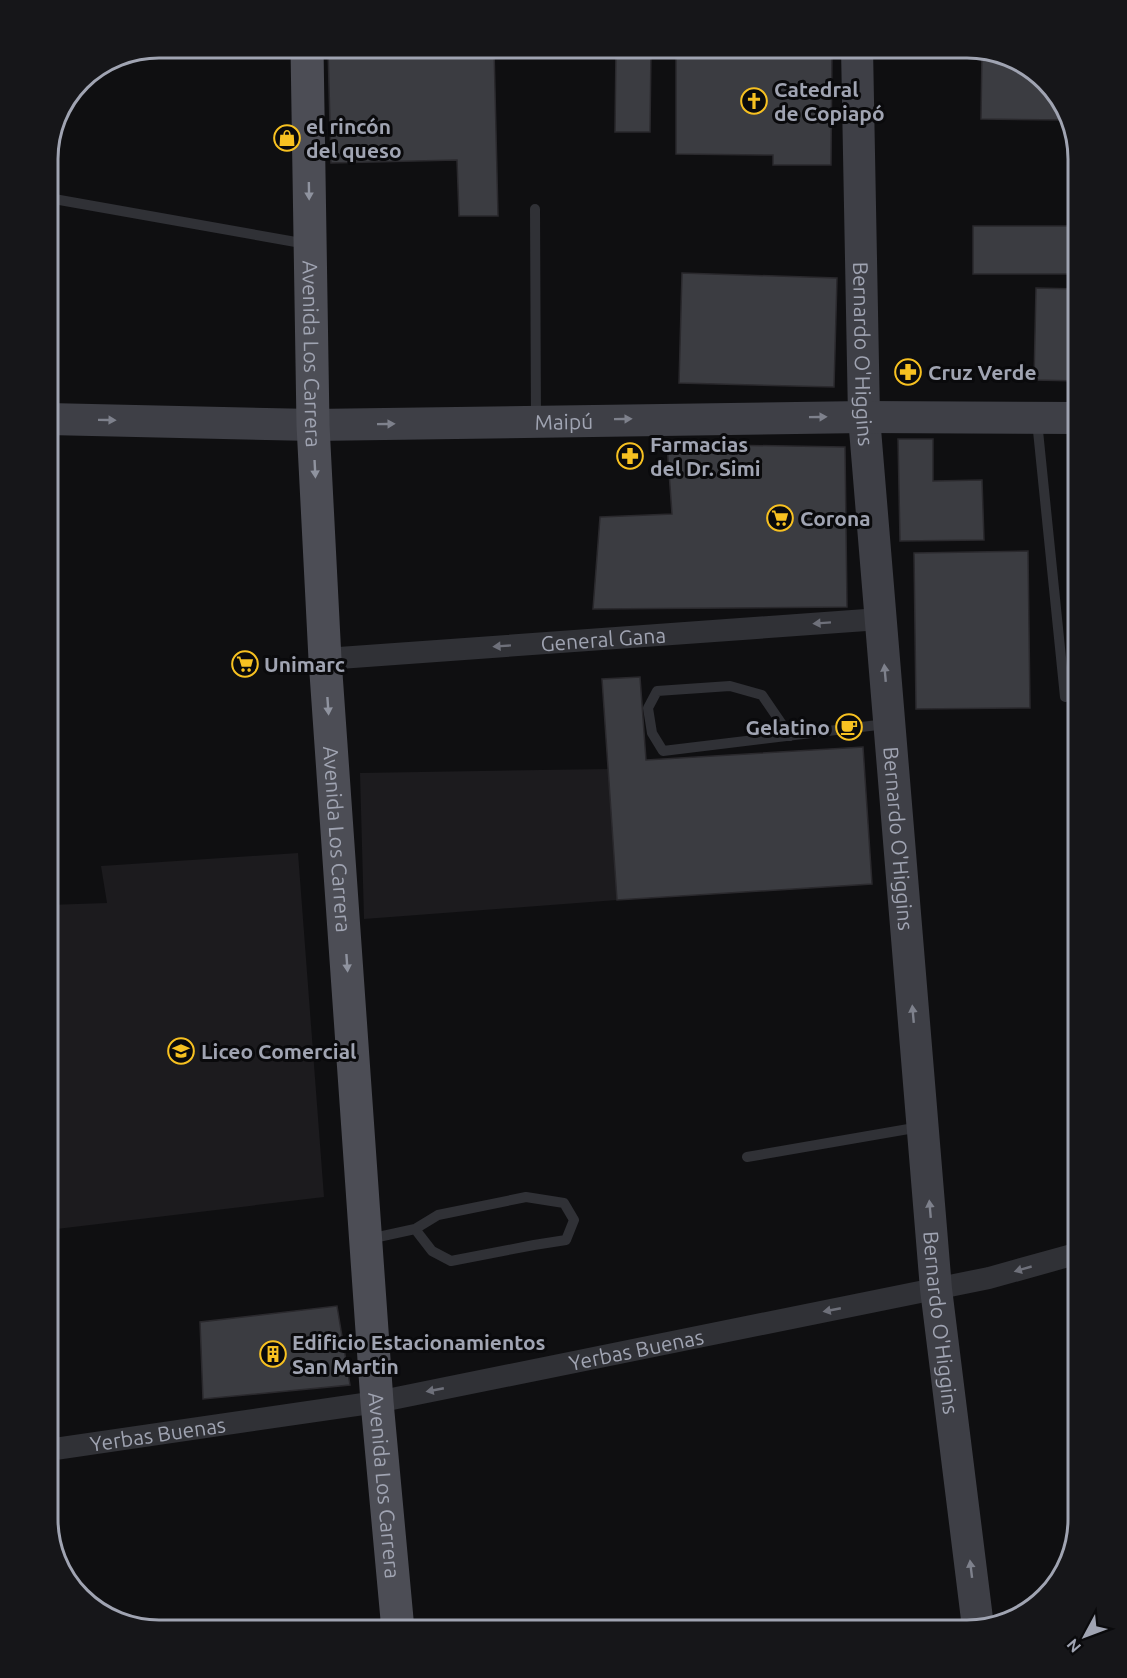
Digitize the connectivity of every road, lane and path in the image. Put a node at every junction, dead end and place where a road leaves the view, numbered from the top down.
1 (307, 58) edge
2 (858, 59) edge
3 (59, 200) edge
4 (535, 209) dead end
5 (310, 245) junction
6 (864, 417) junction
7 (1037, 418) junction
8 (1068, 418) edge
9 (59, 419) edge
10 (536, 420) junction
11 (313, 425) junction
12 (880, 619) junction
13 (325, 659) junction
14 (1065, 697) dead end
15 (889, 724) junction
16 (790, 736) junction
17 (923, 1127) junction
18 (747, 1157) dead end
19 (415, 1229) junction
20 (366, 1240) junction
21 (1068, 1256) edge
22 (936, 1289) junction
23 (377, 1402) junction
24 (58, 1448) edge
25 (397, 1619) edge
26 (977, 1619) edge

1 -> 5 main road, Avenida Los Carrera
2 - 6 main road, Bernardo O'Higgins
3 - 5 lane
4 - 10 lane
5 - 11 main road, Avenida Los Carrera
6 - 7 main road, Maipú
10 -> 6 main road, Maipú
6 - 12 main road, Bernardo O'Higgins
7 - 8 main road, Maipú
7 - 14 lane
9 -> 11 main road, Maipú
11 -> 10 main road, Maipú
11 -> 13 main road, Avenida Los Carrera
12 -> 13 street, General Gana
15 -> 12 main road, Bernardo O'Higgins
13 -> 20 main road, Avenida Los Carrera
15 - 16 lane
17 -> 15 main road, Bernardo O'Higgins
16 - 16 lane
17 - 18 lane
22 -> 17 main road, Bernardo O'Higgins
19 - 19 lane
19 - 20 lane
20 - 23 main road, Avenida Los Carrera
21 -> 22 street, Yerbas Buenas
22 -> 23 street, Yerbas Buenas
26 -> 22 main road, Bernardo O'Higgins
23 - 24 street, Yerbas Buenas
23 - 25 main road, Avenida Los Carrera

